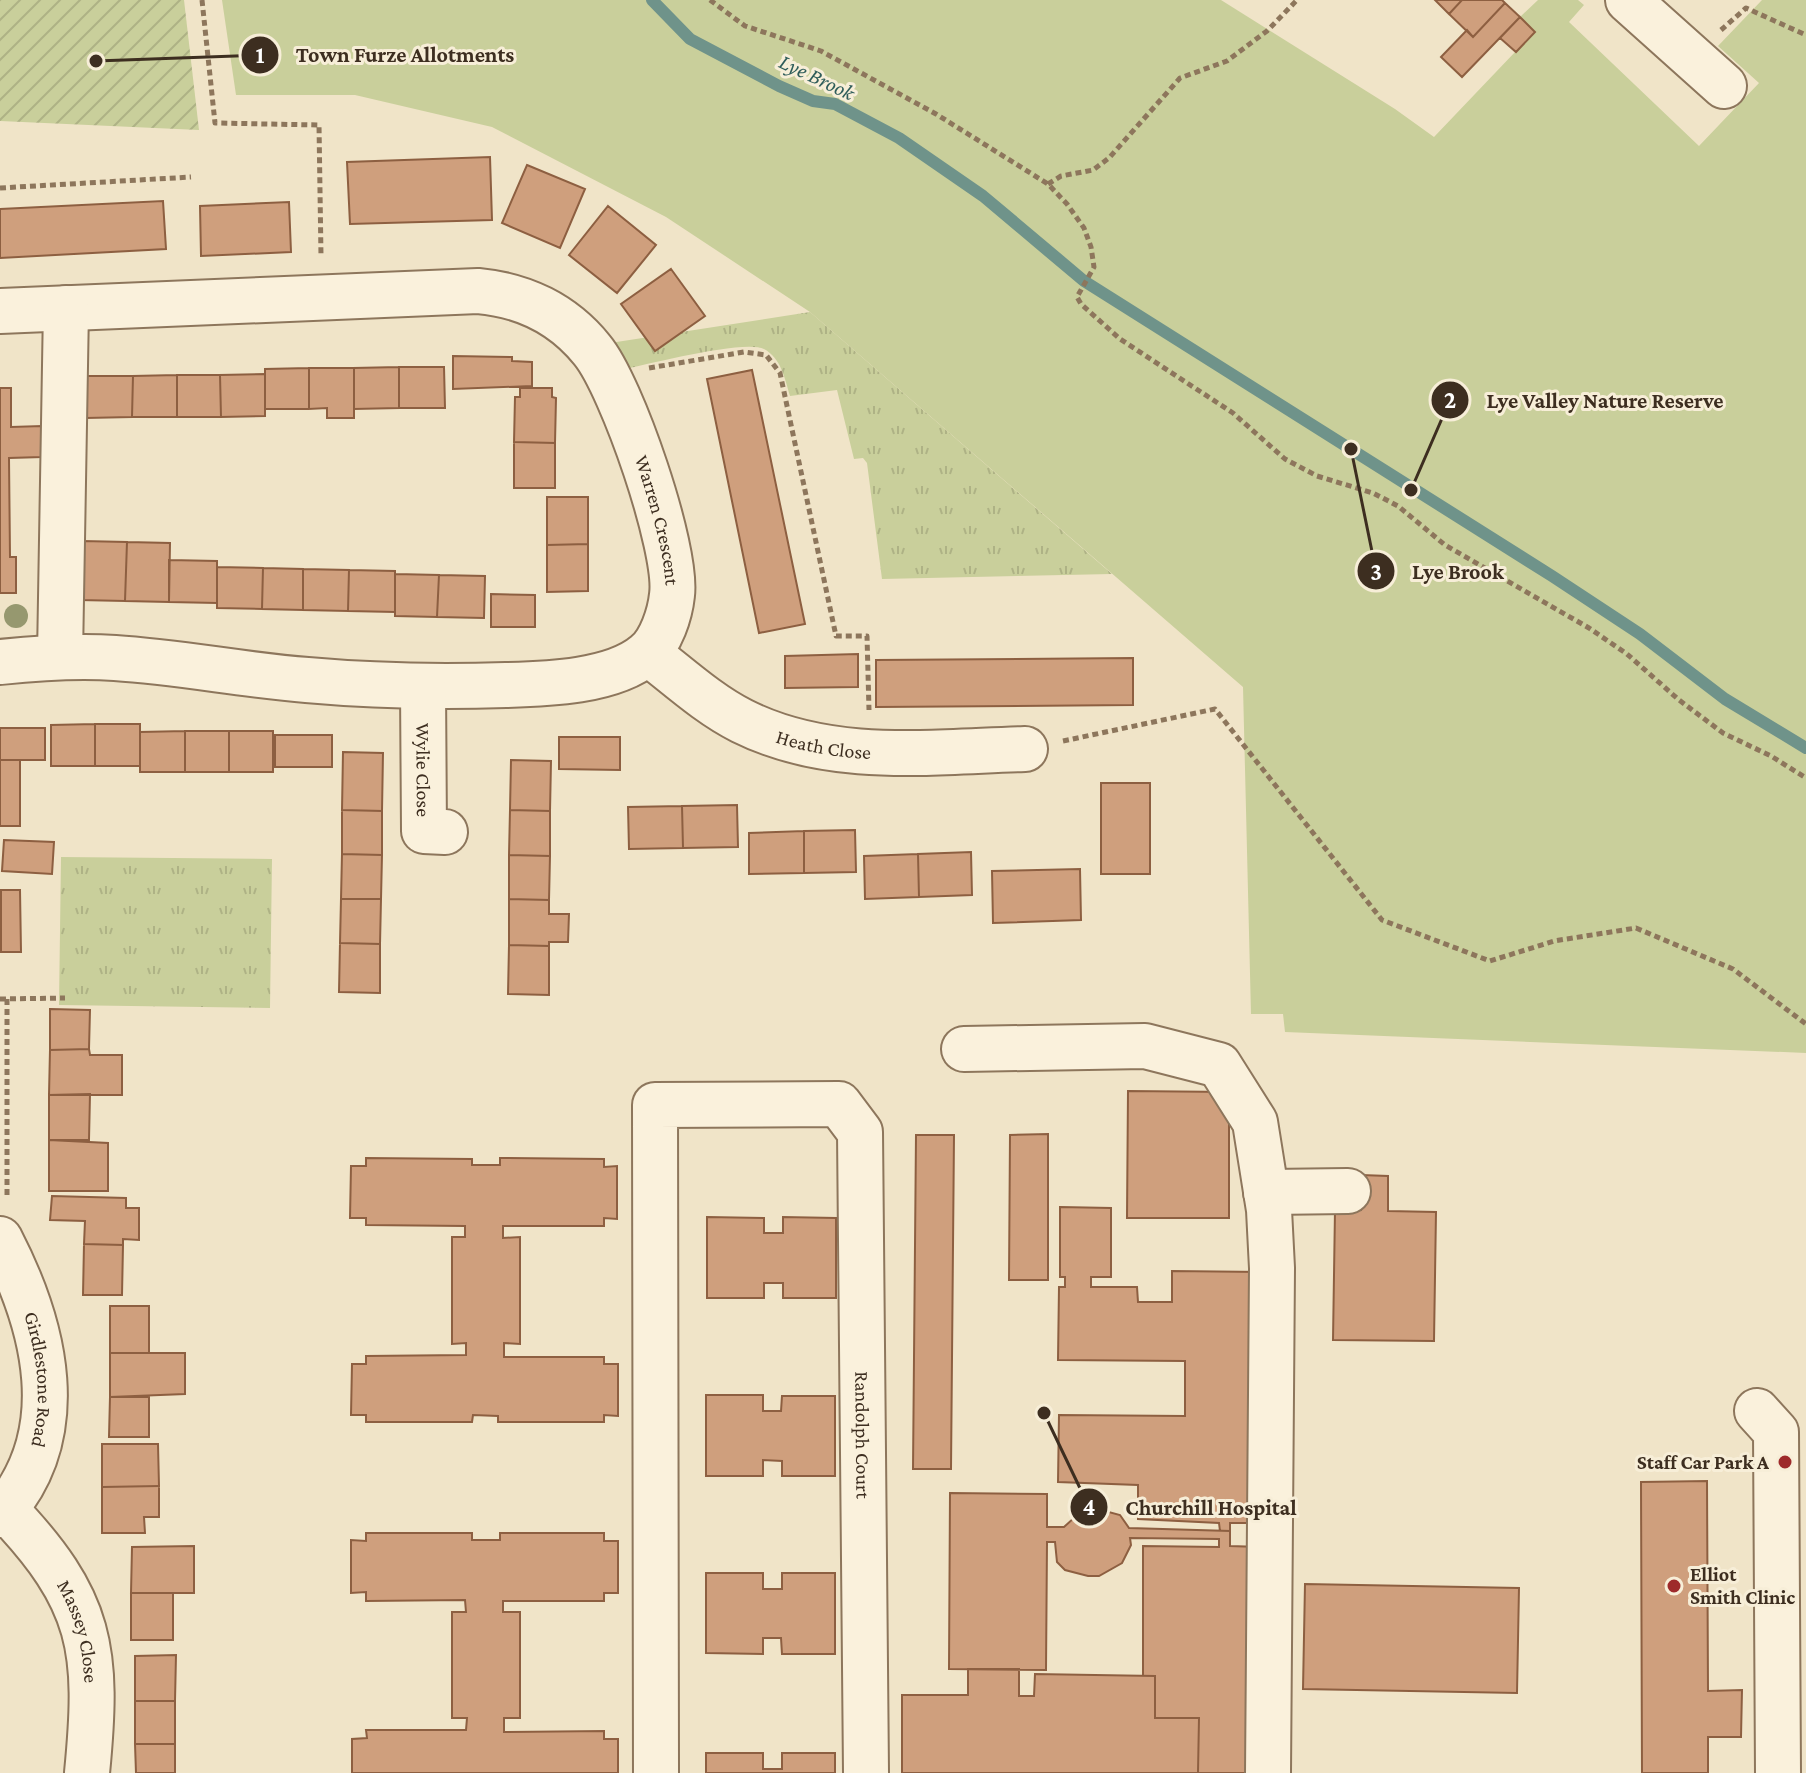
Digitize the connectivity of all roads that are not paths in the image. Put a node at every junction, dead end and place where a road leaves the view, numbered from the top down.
1 (1628, 0) edge
2 (1724, 86) dead end
3 (66, 308) junction
4 (0, 311) edge
5 (648, 653) junction
6 (60, 656) junction
7 (0, 662) edge
8 (423, 688) junction
9 (1025, 749) road end
10 (445, 832) dead end
11 (964, 1049) dead end
12 (1348, 1191) dead end
13 (1266, 1192) junction
14 (4, 1218) edge
15 (1757, 1411) dead end
16 (3, 1512) edge
17 (87, 1773) edge
18 (656, 1773) edge
19 (866, 1773) edge
20 (1268, 1773) edge
21 (1778, 1773) edge

1 - 2 street
3 - 4 street, Warren Crescent
3 - 5 street, Warren Crescent
3 - 6 street
5 - 8 street
5 - 9 street, Heath Close
6 - 7 street
6 - 8 street
8 - 10 street, Wylie Close
11 - 13 street
12 - 13 street
13 - 20 street
14 - 16 street, Girdlestone Road
15 - 21 street
16 - 17 street, Massey Close
18 - 19 street, Randolph Court

